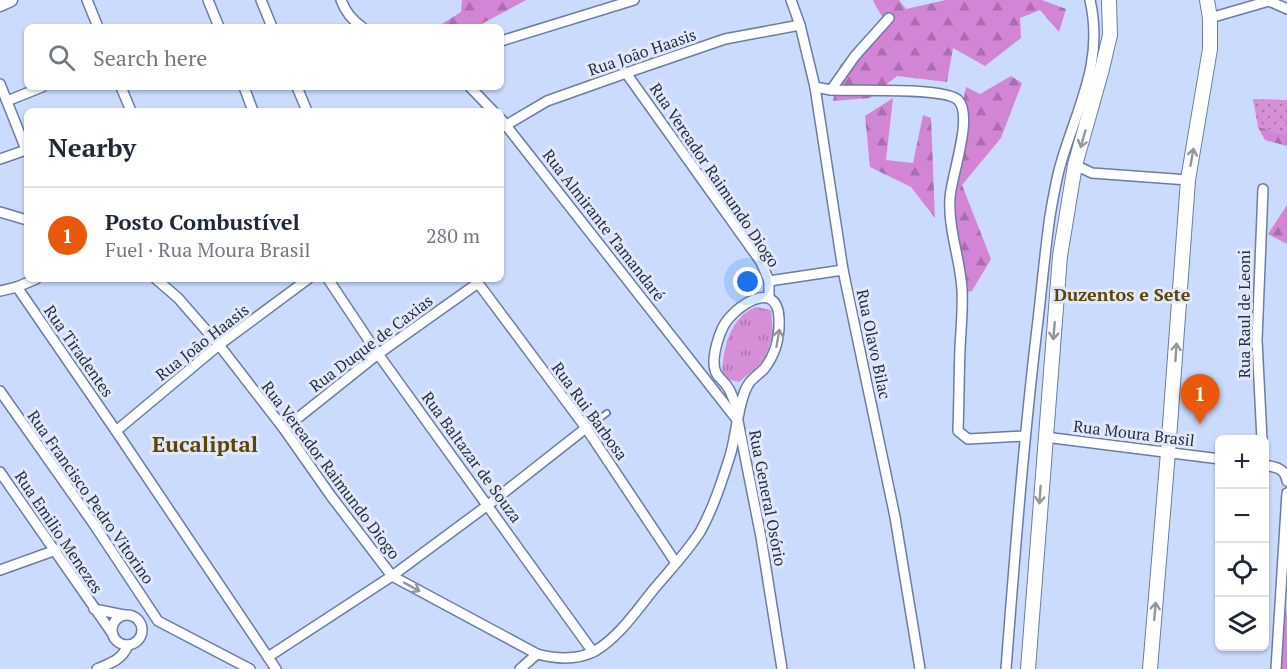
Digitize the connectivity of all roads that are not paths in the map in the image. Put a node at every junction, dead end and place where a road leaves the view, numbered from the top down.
1 (11, 0) edge
2 (87, 0) edge
3 (208, 0) edge
4 (261, 0) edge
5 (341, 0) edge
6 (634, 0) edge
7 (791, 0) edge
8 (1090, 0) edge
9 (1109, 0) edge
10 (1207, 0) edge
11 (1269, 0) edge
12 (0, 5) edge
13 (1287, 9) edge
14 (889, 18) dead end
15 (1210, 18) junction
16 (97, 24) edge
17 (218, 24) edge
18 (271, 24) edge
19 (359, 24) edge
20 (800, 25) junction
21 (504, 40) edge
22 (626, 73) junction
23 (0, 84) edge
24 (816, 87) junction
25 (34, 90) edge
26 (122, 90) edge
27 (245, 90) edge
28 (298, 90) edge
29 (473, 90) edge
30 (831, 90) junction
31 (7, 101) junction
32 (129, 108) edge
33 (252, 108) edge
34 (306, 108) edge
35 (490, 108) edge
36 (504, 123) edge
37 (504, 125) edge
38 (24, 146) edge
39 (24, 152) edge
40 (0, 159) edge
41 (1075, 165) junction
42 (1188, 180) junction
43 (1263, 189) dead end
44 (0, 212) edge
45 (24, 219) edge
46 (843, 270) junction
47 (769, 281) junction
48 (29, 282) edge
49 (159, 282) edge
50 (304, 282) edge
51 (330, 282) edge
52 (475, 282) edge
53 (477, 282) edge
54 (17, 287) junction
55 (0, 291) edge
56 (769, 298) junction
57 (219, 345) junction
58 (682, 351) joint
59 (378, 354) junction
60 (748, 384) junction
61 (728, 386) junction
62 (0, 391) edge
63 (607, 413) dead end
64 (738, 418) junction
65 (586, 428) junction
66 (284, 429) junction
67 (116, 431) junction
68 (1262, 435) edge
69 (1024, 436) junction
70 (1045, 437) junction
71 (1168, 452) junction
72 (1215, 458) edge
73 (1269, 466) edge
74 (0, 472) edge
75 (1287, 481) edge
76 (1287, 493) edge
77 (488, 505) junction
78 (56, 550) junction
79 (676, 563) junction
80 (1281, 569) junction
81 (0, 570) edge
82 (392, 576) junction
83 (1287, 593) edge
84 (93, 608) junction
85 (124, 615) junction
86 (158, 621) junction
87 (140, 623) junction
88 (112, 633) junction
89 (128, 645) junction
90 (593, 652) junction
91 (537, 654) junction
92 (267, 657) junction
93 (97, 669) edge
94 (250, 669) edge
95 (276, 669) edge
96 (520, 669) edge
97 (782, 669) edge
98 (920, 669) edge
99 (1006, 669) edge
100 (1028, 669) edge
101 (1150, 669) edge
102 (1276, 669) edge

1 - 12 street
2 - 16 street
3 - 17 street
4 - 18 street
5 - 19 street
6 - 21 street
7 - 20 street, Rua Olavo Bilac
8 - 69 street
9 -> 41 main road
10 - 15 main road
11 - 13 street
11 - 15 street
14 - 30 street
42 -> 15 main road
20 - 22 street, Rua João Haasis
20 - 24 street, Rua Olavo Bilac
22 - 36 street, Rua João Haasis
22 - 47 street, Rua Vereador Raimundo Diogo
23 - 31 street
24 - 30 street
24 - 46 street, Rua Olavo Bilac
25 - 31 street
26 - 32 street
27 - 33 street
28 - 34 street
29 - 35 street
30 - 69 street
31 - 38 street
37 - 58 street, Rua Almirante Tamandaré
39 - 40 street
41 - 42 street
41 -> 70 main road
71 -> 42 main road
43 - 68 street, Rua Raul de Leoni
44 - 45 street
46 - 47 street
46 - 98 street, Rua Olavo Bilac
47 - 56 street, Rua Vereador Raimundo Diogo
48 - 54 street
49 - 57 street, Rua Vereador Raimundo Diogo
50 - 57 street, Rua João Haasis
51 - 59 street, Rua Baltazar de Souza
52 - 59 street, Rua Duque de Caxias
53 - 65 street, Rua Rui Barbosa
54 - 55 street
54 - 67 street, Rua Tiradentes
60 -> 56 street, Rua Vereador Raimundo Diogo
56 - 61 street
57 - 66 street, Rua Vereador Raimundo Diogo
57 - 67 street, Rua João Haasis
58 - 64 street, Rua General Osório
59 - 66 street, Rua Duque de Caxias
59 - 77 street, Rua Baltazar de Souza
60 - 61 street
60 - 64 street, Rua Vereador Raimundo Diogo
61 - 64 street
62 - 86 street, Rua Francisco Pedro Vitorino
63 - 65 lane
64 - 79 street, Rua Vereador Raimundo Diogo
64 - 97 street, Rua General Osório
65 - 77 street
65 - 79 street, Rua Rui Barbosa
66 - 82 street, Rua Vereador Raimundo Diogo
67 - 92 street, Rua Tiradentes
69 - 99 street
70 - 71 street, Rua Moura Brasil
70 -> 100 main road
71 - 72 street, Rua Moura Brasil
101 -> 71 main road
73 - 75 street
74 - 78 street, Rua Emilio Menezes
76 - 80 street
77 - 82 street
77 - 90 street, Rua Baltazar de Souza
78 - 81 street
78 - 84 street, Rua Emilio Menezes
79 - 90 street, Rua Vereador Raimundo Diogo
80 - 83 street
80 - 102 street
82 -> 91 street, Rua Vereador Raimundo Diogo
82 - 92 street
84 - 85 street, Rua Emilio Menezes
84 - 88 street, Rua Emilio Menezes
85 - 87 street
85 - 88 street
86 - 87 street
86 - 94 street
87 - 89 street
88 - 89 street
89 - 93 street
90 - 91 street, Rua Vereador Raimundo Diogo
91 - 96 street
92 - 95 street, Rua Tiradentes

